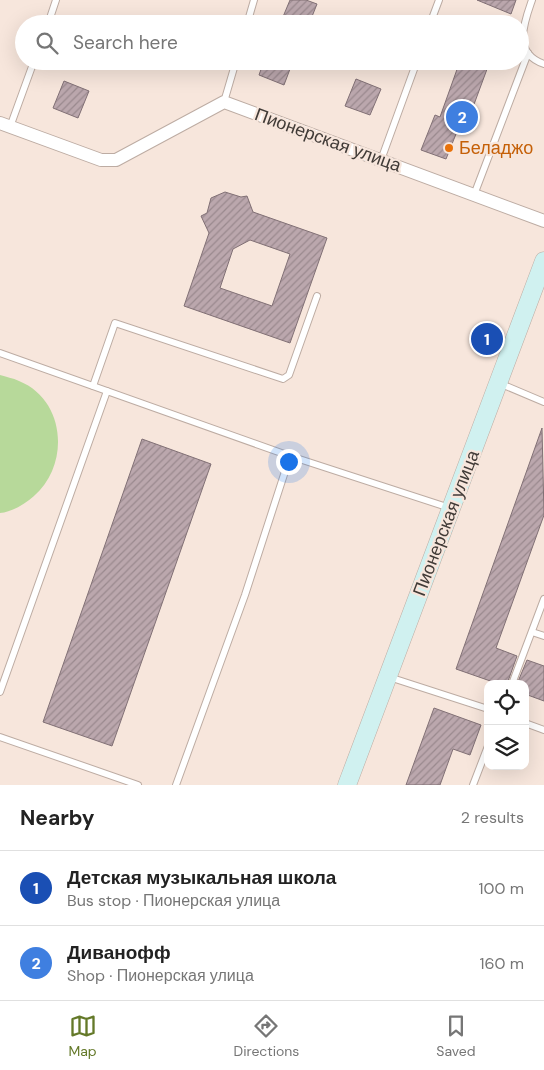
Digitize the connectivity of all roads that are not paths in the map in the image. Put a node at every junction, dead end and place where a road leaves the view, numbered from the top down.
1 (56, 0) edge
2 (254, 0) edge
3 (439, 0) edge
4 (532, 0) edge
5 (51, 15) edge
6 (250, 15) edge
7 (433, 15) edge
8 (526, 15) edge
9 (529, 54) edge
10 (544, 64) edge
11 (30, 70) edge
12 (233, 70) edge
13 (414, 70) edge
14 (522, 70) edge
15 (224, 102) junction
16 (5, 125) edge
17 (381, 160) junction
18 (474, 195) junction
19 (544, 221) edge
20 (544, 261) edge
21 (317, 296) dead end
22 (0, 353) edge
23 (498, 383) junction
24 (93, 386) junction
25 (107, 391) junction
26 (544, 402) edge
27 (290, 456) junction
28 (451, 508) junction
29 (544, 599) edge
30 (532, 632) junction
31 (544, 636) edge
32 (388, 676) junction
33 (514, 680) edge
34 (0, 692) edge
35 (484, 709) edge
36 (529, 724) edge
37 (544, 730) edge
38 (0, 737) edge
39 (484, 756) edge
40 (138, 785) edge
41 (176, 785) edge
42 (347, 785) edge
43 (473, 785) edge

1 - 5 lane
2 - 6 lane
3 - 7 lane
4 - 8 lane
9 - 10 lane
11 - 16 lane
12 - 15 lane
13 - 17 lane
14 - 18 lane
15 - 16 street
15 - 17 street, Пионерская улица
17 - 18 street, Пионерская улица
18 - 19 street, Пионерская улица
20 - 23 main road, Пионерская улица
21 - 24 lane
22 - 24 lane
23 - 26 lane
23 - 28 main road, Пионерская улица
24 - 25 lane
25 - 27 lane
25 - 34 lane
27 - 28 lane
27 - 41 lane
28 - 32 main road, Пионерская улица
29 - 30 lane
30 - 31 lane
30 - 33 lane
32 - 35 lane
32 - 42 main road, Пионерская улица
36 - 37 lane
38 - 40 lane
39 - 43 lane

